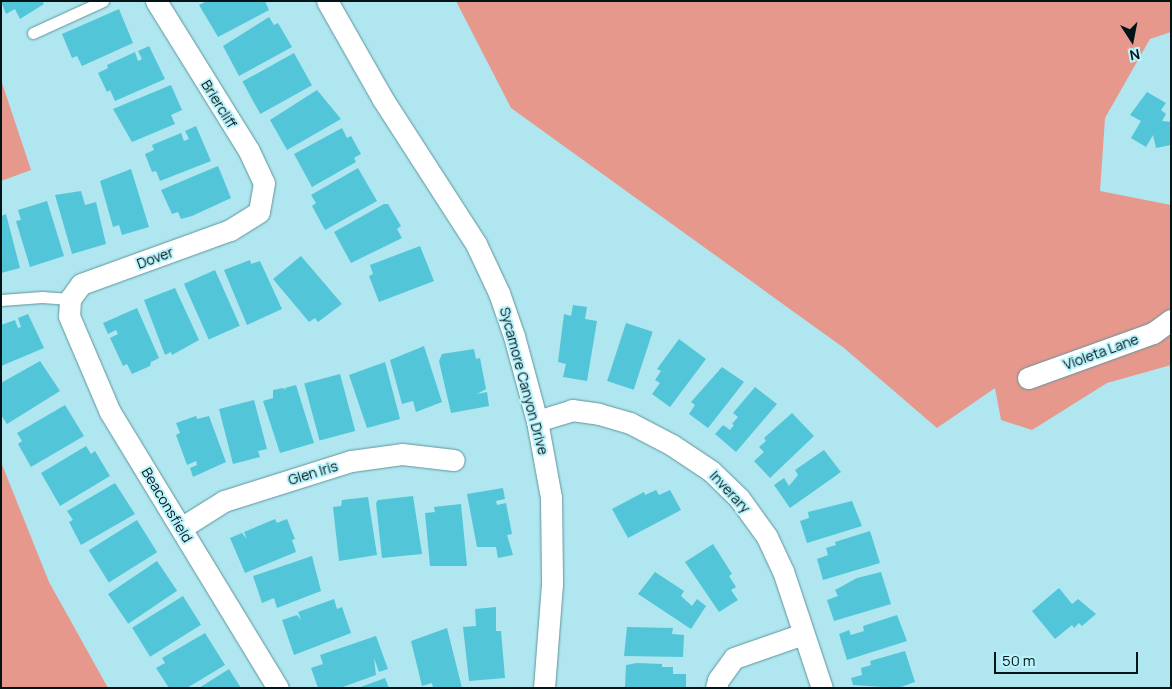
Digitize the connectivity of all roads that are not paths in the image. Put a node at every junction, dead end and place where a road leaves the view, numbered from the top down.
1 (103, 1) edge
2 (156, 1) edge
3 (326, 1) edge
4 (33, 33) dead end
5 (259, 212) joint
6 (1, 300) edge
7 (69, 308) junction
8 (1171, 320) edge
9 (1028, 378) dead end
10 (537, 421) junction
11 (454, 460) dead end
12 (181, 528) junction
13 (803, 634) junction
14 (278, 688) edge
15 (544, 688) edge
16 (716, 688) edge
17 (822, 688) edge

1 - 4 lane
2 - 5 street, Briercliff
3 - 10 street, Sycamore Canyon Drive
5 - 7 street, Dover
6 - 7 lane
7 - 12 street, Beaconsfield
8 - 9 street, Violeta Lane
10 - 13 street, Inverary
10 - 15 street, Sycamore Canyon Drive
11 - 12 street, Glen Iris
12 - 14 street, Beaconsfield
13 - 16 street
13 - 17 street, Inverary

